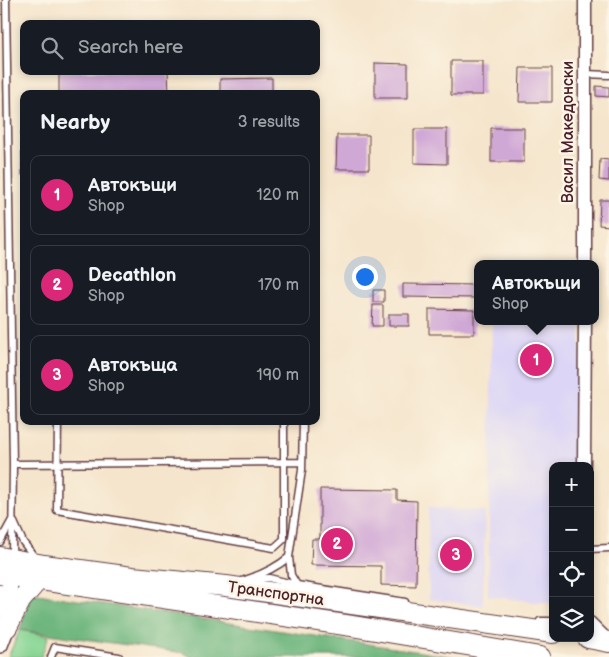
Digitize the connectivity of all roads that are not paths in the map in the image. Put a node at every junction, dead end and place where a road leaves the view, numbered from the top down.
1 (6, 0) edge
2 (585, 0) edge
3 (585, 74) junction
4 (609, 75) edge
5 (585, 260) edge
6 (585, 325) edge
7 (58, 425) edge
8 (284, 425) edge
9 (303, 425) edge
10 (284, 462) junction
11 (302, 462) junction
12 (584, 462) edge
13 (13, 464) junction
14 (58, 464) junction
15 (12, 519) junction
16 (0, 542) edge
17 (609, 548) edge
18 (594, 549) edge
19 (289, 557) junction
20 (5, 566) edge
21 (39, 573) junction
22 (247, 580) junction
23 (226, 586) junction
24 (298, 586) junction
25 (411, 602) dead end
26 (4, 619) edge
27 (547, 626) edge
28 (594, 627) edge
29 (594, 639) edge
30 (609, 642) edge
31 (51, 657) edge
32 (119, 657) edge
33 (540, 657) edge

1 - 13 lane
2 - 3 street, Васил Македонски
3 - 4 lane
3 - 5 street, Васил Македонски
6 - 12 street
7 - 14 lane
8 - 10 lane
9 - 11 lane
10 - 11 lane
10 - 14 lane
10 - 14 lane
11 - 19 lane
13 - 14 lane
13 - 15 lane
15 - 16 lane
15 - 20 lane
15 - 21 lane
17 - 18 lane
19 - 22 lane
19 - 24 lane
20 - 21 main road, Транспортна
20 - 26 street
21 - 23 main road, Транспортна
21 - 26 main road
21 - 33 main road, Транспортна
22 - 23 lane
22 - 24 lane
23 - 27 main road, Транспортна
24 - 25 lane
28 - 30 street
29 - 30 main road
31 - 32 lane

